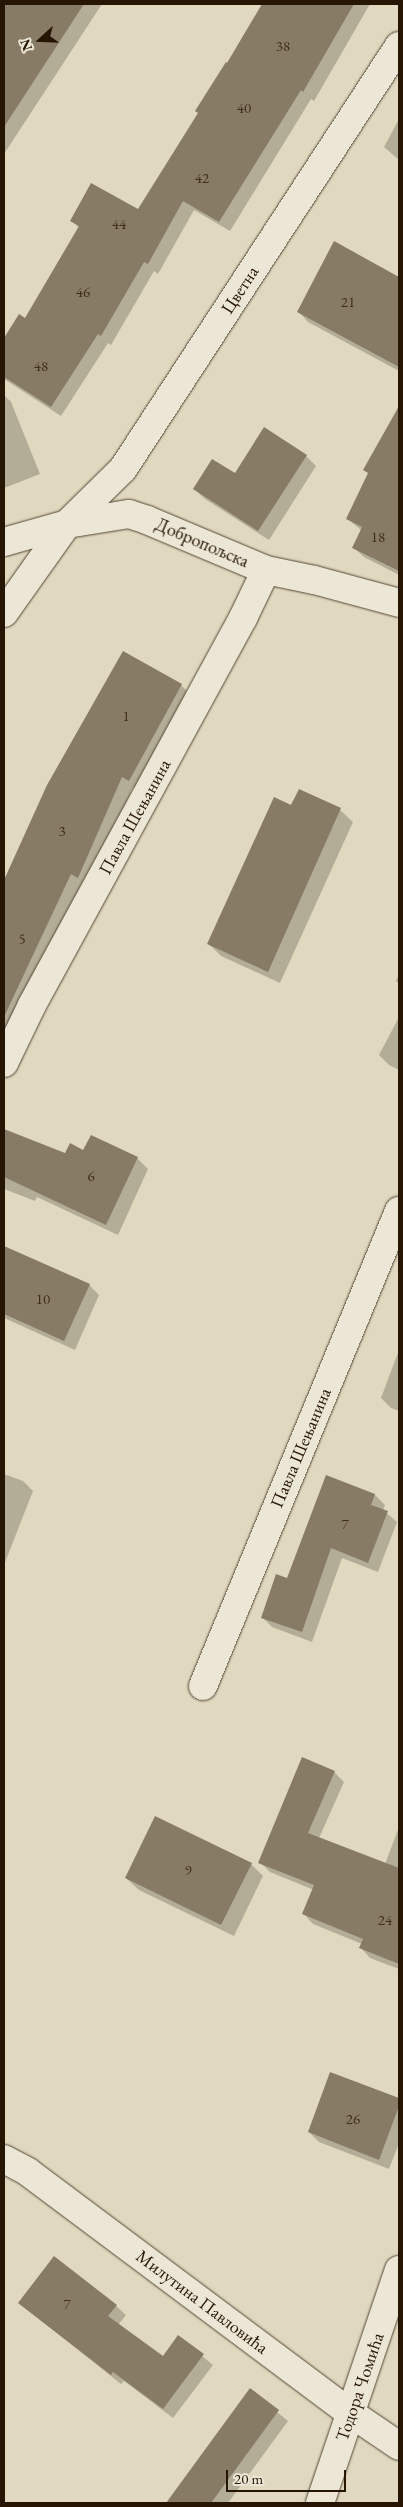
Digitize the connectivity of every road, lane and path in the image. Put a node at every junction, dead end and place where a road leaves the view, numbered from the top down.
1 (399, 46) edge
2 (67, 524) junction
3 (4, 542) edge
4 (266, 570) junction
5 (399, 603) edge
6 (4, 613) edge
7 (4, 1063) edge
8 (399, 1211) edge
9 (203, 1686) dead end
10 (4, 2159) edge
11 (399, 2270) edge
12 (352, 2414) junction
13 (399, 2446) edge
14 (320, 2503) edge

1 - 2 street, Цветна
2 - 3 street, Добропољска
2 - 4 street, Добропољска
2 - 6 street, Цветна
4 - 5 street, Добропољска
4 - 7 street, Павла Шењанина
8 - 9 street, Павла Шењанина
10 - 12 street, Милутина Павловића
11 - 12 street, Тодора Чомића
12 - 13 street, Милутина Павловића
12 - 14 street, Тодора Чомића

